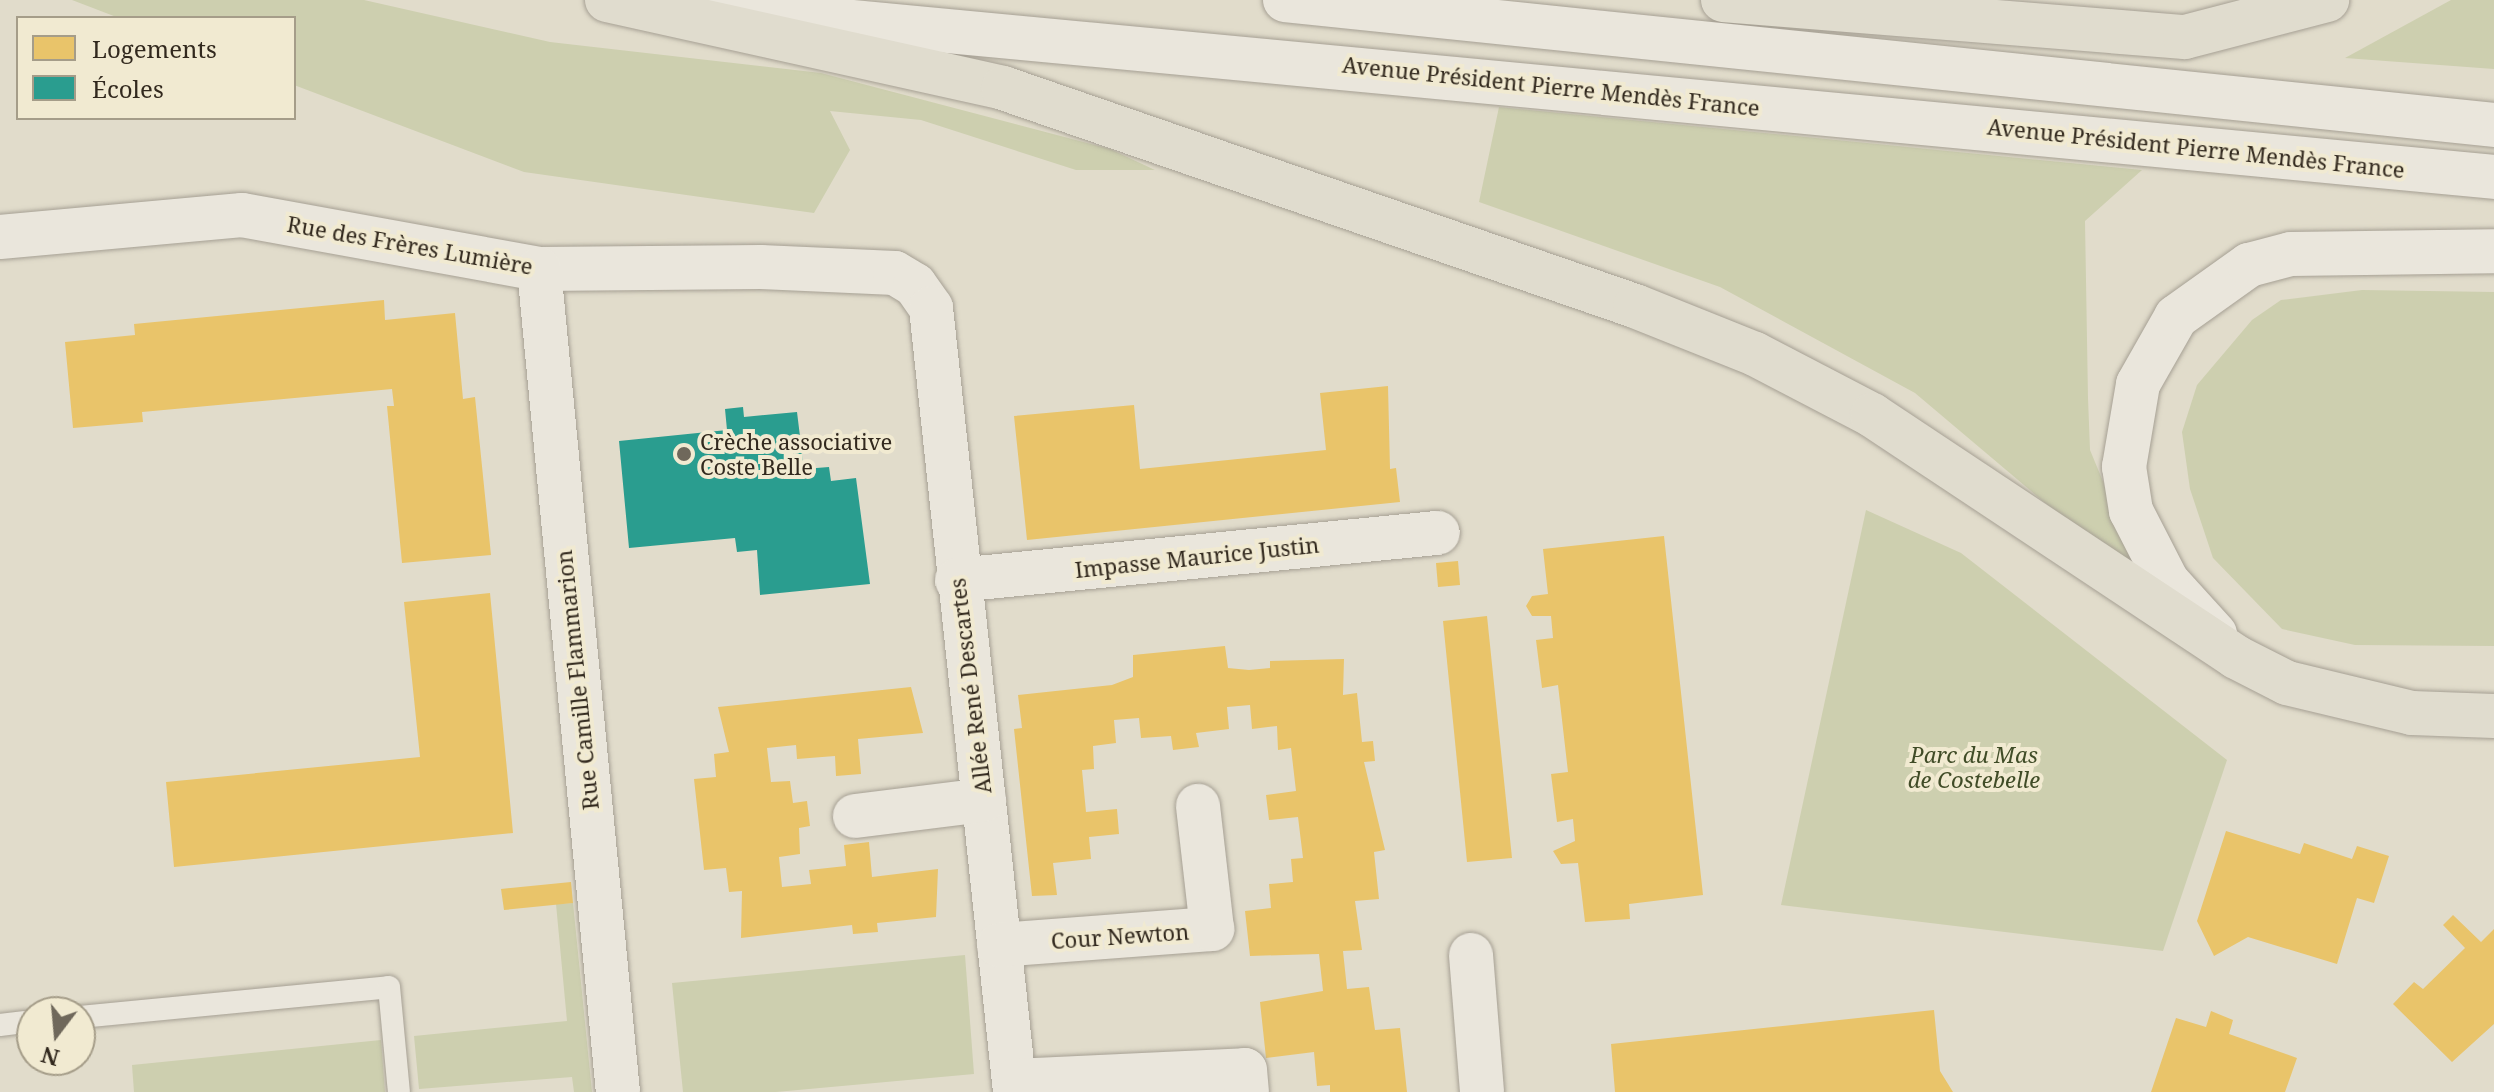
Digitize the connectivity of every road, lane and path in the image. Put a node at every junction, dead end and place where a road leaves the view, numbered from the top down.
1 (1285, 0) edge
2 (1723, 0) edge
3 (2327, 0) edge
4 (624, 2) edge
5 (2494, 125) edge
6 (2494, 177) edge
7 (0, 237) edge
8 (2494, 251) edge
9 (539, 269) junction
10 (915, 285) joint
11 (1438, 533) dead end
12 (957, 580) junction
13 (2236, 657) junction
14 (2494, 716) edge
15 (984, 800) junction
16 (1198, 806) dead end
17 (855, 816) dead end
18 (999, 945) junction
19 (1471, 955) dead end
20 (96, 1015) edge
21 (1014, 1087) edge
22 (399, 1092) edge
23 (618, 1092) edge
24 (1247, 1092) edge
25 (1482, 1092) edge

1 - 5 street
2 - 3 main road
4 - 6 street, Avenue Président Pierre Mendès France
4 - 13 main road
7 - 9 street, Rue des Frères Lumière
8 - 13 street
9 - 10 street, Rue des Frères Lumière
9 - 23 street, Rue Camille Flammarion
10 - 12 street, Allée René Descartes
11 - 12 street, Impasse Maurice Justin
12 - 15 street, Allée René Descartes
13 - 14 main road
15 - 17 street
15 - 18 street, Allée René Descartes
16 - 18 street, Cour Newton
18 - 21 street, Allée René Descartes
19 - 25 street
20 - 22 lane
21 - 24 street

